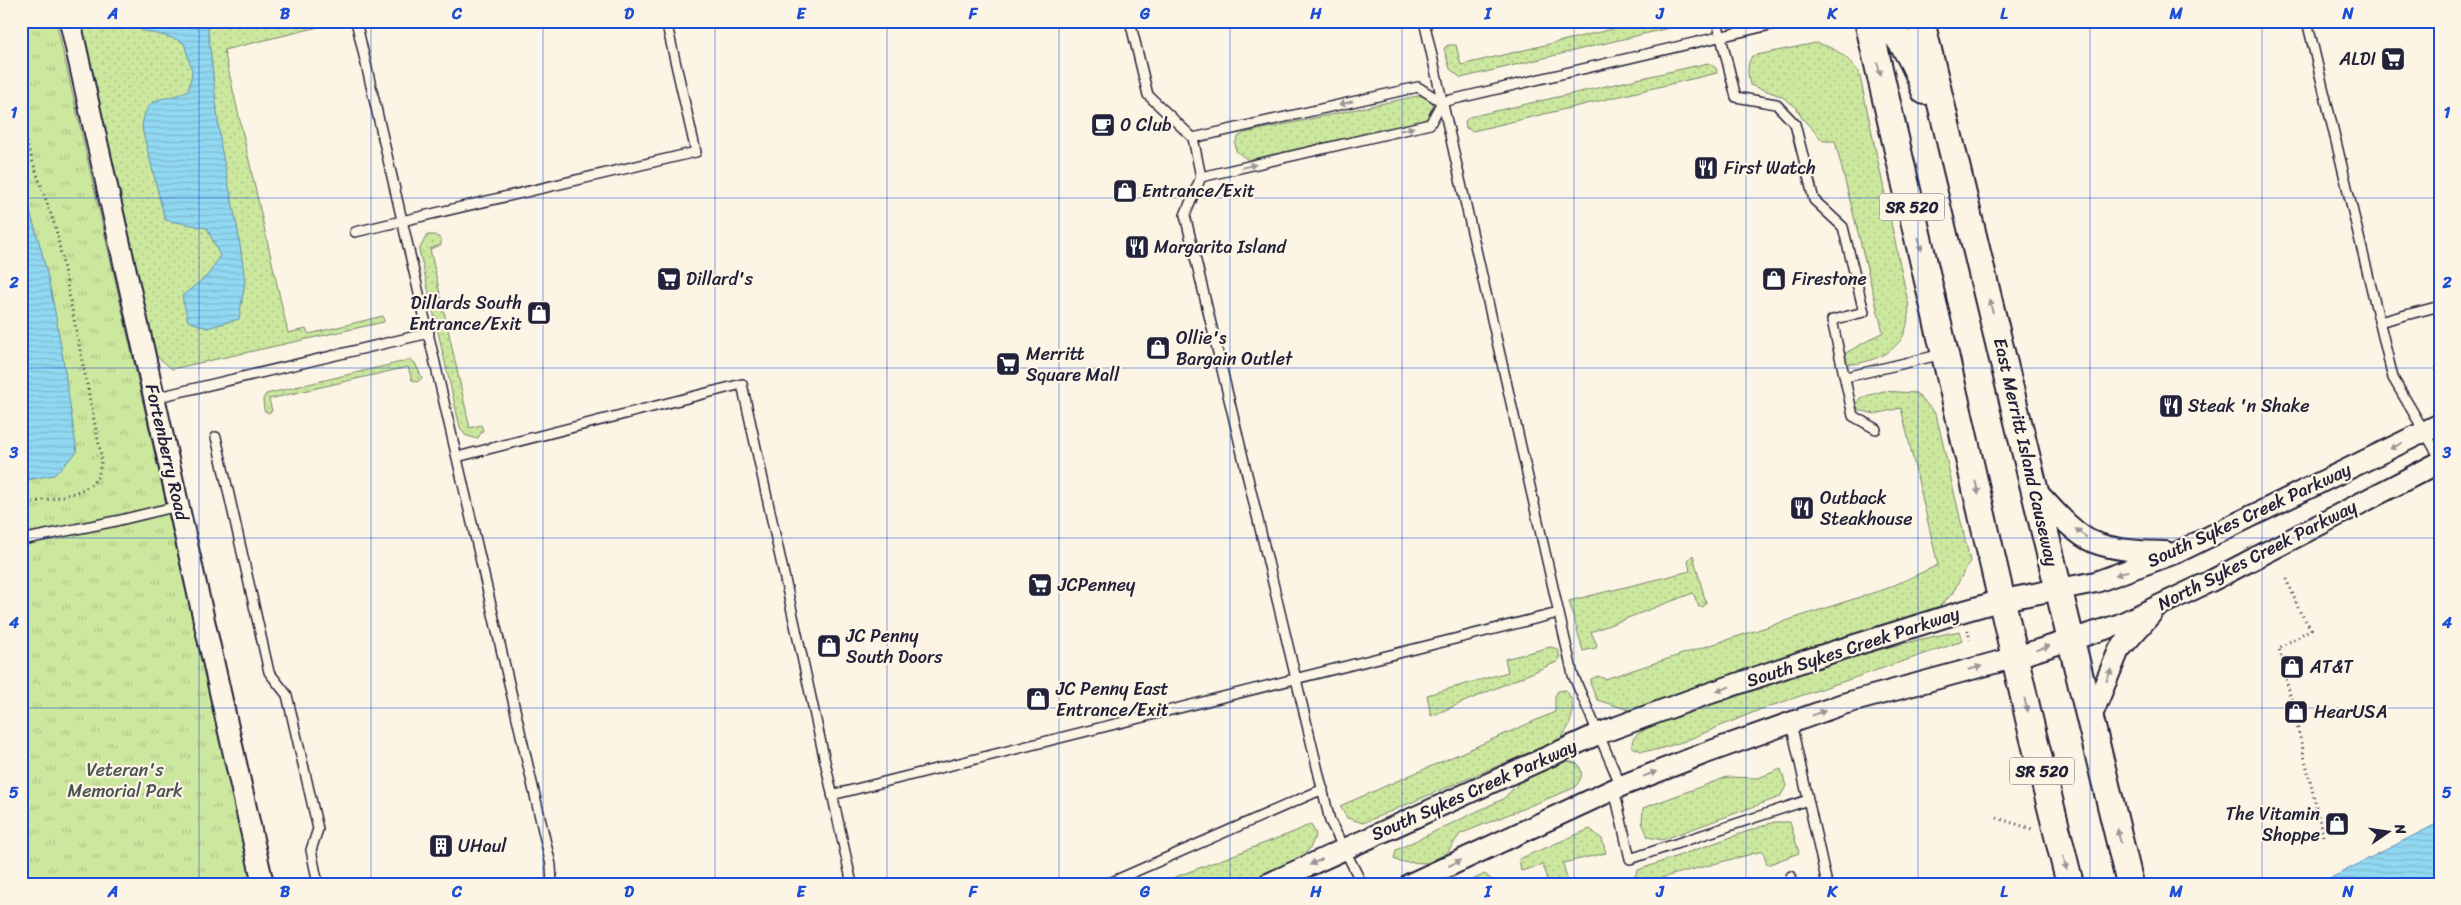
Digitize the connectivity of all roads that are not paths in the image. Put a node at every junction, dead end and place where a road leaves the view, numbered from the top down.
1 (70, 21) edge
2 (356, 21) edge
3 (666, 21) edge
4 (1130, 21) edge
5 (1424, 21) edge
6 (1717, 21) edge
7 (1787, 21) edge
8 (1868, 21) edge
9 (1884, 21) edge
10 (1921, 21) edge
11 (2307, 21) edge
12 (1721, 37) junction
13 (1442, 102) junction
14 (1193, 138) junction
15 (1201, 177) junction
16 (1959, 185) junction
17 (403, 221) junction
18 (355, 232) dead end
19 (2440, 306) edge
20 (2379, 322) junction
21 (429, 333) junction
22 (1946, 354) junction
23 (1846, 377) junction
24 (154, 398) junction
25 (2432, 428) edge
26 (1876, 429) dead end
27 (216, 437) dead end
28 (457, 457) junction
29 (2440, 460) edge
30 (2035, 490) junction
31 (178, 506) junction
32 (21, 540) edge
33 (2178, 552) junction
34 (2059, 589) junction
35 (2003, 600) junction
36 (2156, 608) junction
37 (1558, 613) junction
38 (2071, 639) junction
39 (2016, 657) junction
40 (1297, 679) junction
41 (2090, 720) junction
42 (1790, 723) junction
43 (1598, 734) junction
44 (1617, 787) junction
45 (1323, 789) junction
46 (832, 795) junction
47 (1808, 800) junction
48 (1345, 848) junction
49 (263, 884) edge
50 (318, 884) edge
51 (552, 884) edge
52 (852, 884) edge
53 (1108, 884) edge
54 (1268, 884) edge
55 (1362, 884) edge
56 (1410, 884) edge
57 (1827, 884) edge
58 (2070, 884) edge
59 (2130, 884) edge

1 - 24 street, Fortenberry Road
2 - 17 lane
3 - 17 lane
4 - 14 lane
5 - 13 lane
6 - 12 lane
7 - 12 lane
8 -> 22 main road, SR 520
9 - 16 main road
10 - 16 main road, East Merritt Island Causeway / SR 520
11 - 20 lane
12 - 13 lane
12 - 23 lane
13 -> 14 lane
15 -> 13 lane
13 - 37 lane
14 - 15 lane
15 - 40 lane
30 -> 16 main road, East Merritt Island Causeway / SR 520
17 - 18 lane
17 - 21 lane
19 - 20 lane
20 - 25 lane
21 - 24 lane
21 - 28 lane
22 - 23 lane
22 -> 35 main road, SR 520
23 - 26 lane
24 - 31 street, Fortenberry Road
25 - 29 lane
25 -> 33 street, South Sykes Creek Parkway
27 - 50 lane
28 - 46 lane
28 - 51 lane
29 - 36 street, North Sykes Creek Parkway
33 -> 30 street
30 - 34 main road, East Merritt Island Causeway / SR 520
31 - 32 lane
31 - 49 street, Fortenberry Road
33 -> 34 street, South Sykes Creek Parkway
34 - 35 street, South Sykes Creek Parkway
34 - 38 main road, East Merritt Island Causeway / SR 520
35 - 39 main road, SR 520
35 -> 43 street, South Sykes Creek Parkway
36 - 38 street, North Sykes Creek Parkway
41 -> 36 street
37 - 40 lane
37 - 43 lane
39 -> 38 street
38 - 41 main road, East Merritt Island Causeway / SR 520
42 -> 39 street
39 -> 58 main road, SR 520
40 - 45 lane
40 - 46 lane
59 -> 41 main road, East Merritt Island Causeway / SR 520
44 -> 42 street
42 - 47 lane
43 - 44 lane
43 - 48 street, South Sykes Creek Parkway
44 - 47 lane
56 -> 44 street
45 - 48 lane
45 - 53 lane
46 - 52 lane
47 - 57 lane
48 -> 54 street, South Sykes Creek Parkway
48 - 55 lane

